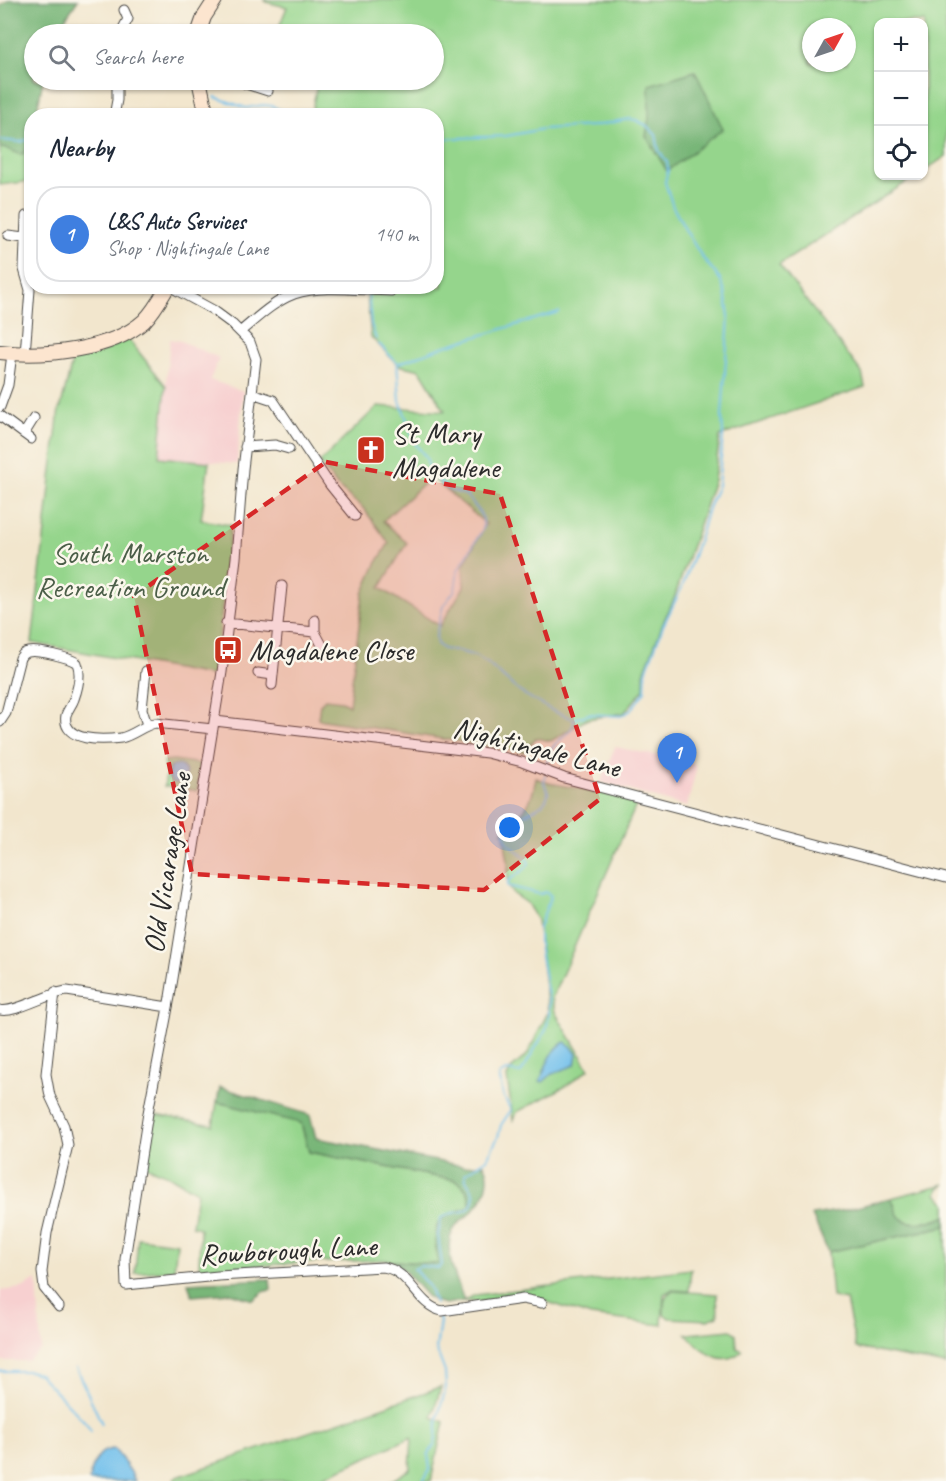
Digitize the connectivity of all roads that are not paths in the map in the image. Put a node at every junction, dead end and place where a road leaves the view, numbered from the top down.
1 (215, 0) edge
2 (130, 16) dead end
3 (126, 24) edge
4 (201, 24) edge
5 (117, 90) edge
6 (201, 90) edge
7 (265, 90) edge
8 (268, 91) dead end
9 (116, 108) edge
10 (205, 108) edge
11 (8, 236) dead end
12 (24, 238) joint
13 (24, 269) edge
14 (29, 294) edge
15 (163, 294) edge
16 (184, 294) edge
17 (294, 294) edge
18 (241, 331) junction
19 (12, 353) edge
20 (5, 380) edge
21 (252, 393) junction
22 (0, 406) edge
23 (0, 416) edge
24 (34, 418) dead end
25 (245, 447) junction
26 (289, 449) dead end
27 (355, 516) dead end
28 (282, 586) dead end
29 (315, 620) dead end
30 (226, 622) junction
31 (278, 629) junction
32 (315, 632) junction
33 (322, 645) dead end
34 (146, 671) dead end
35 (258, 673) dead end
36 (273, 675) junction
37 (272, 685) dead end
38 (0, 722) edge
39 (147, 725) junction
40 (214, 725) junction
41 (946, 878) edge
42 (56, 992) junction
43 (168, 1007) junction
44 (0, 1011) edge
45 (126, 1285) joint
46 (542, 1303) dead end
47 (59, 1307) dead end

1 - 4 street
2 - 3 street
5 - 9 street
6 - 10 street
7 - 8 street
11 - 12 street
12 - 13 street
14 - 19 street
15 - 19 street
16 - 18 street, Old Vicarage Lane
17 - 18 street
18 - 21 street, Old Vicarage Lane
19 - 20 street
20 - 22 street
21 - 25 street, Old Vicarage Lane
21 - 27 street
23 - 24 street
25 - 26 street
25 - 30 street, Old Vicarage Lane
28 - 31 street
29 - 32 street
30 - 31 street
30 - 40 street, Old Vicarage Lane
31 - 32 street
31 - 36 street
32 - 33 street
34 - 39 street
35 - 36 street
36 - 37 street
38 - 39 street
39 - 40 street
40 - 41 street, Nightingale Lane
40 - 43 street, Old Vicarage Lane
42 - 43 street
42 - 44 street
42 - 47 street
43 - 45 street, Old Vicarage Lane
45 - 46 street, Rowborough Lane

